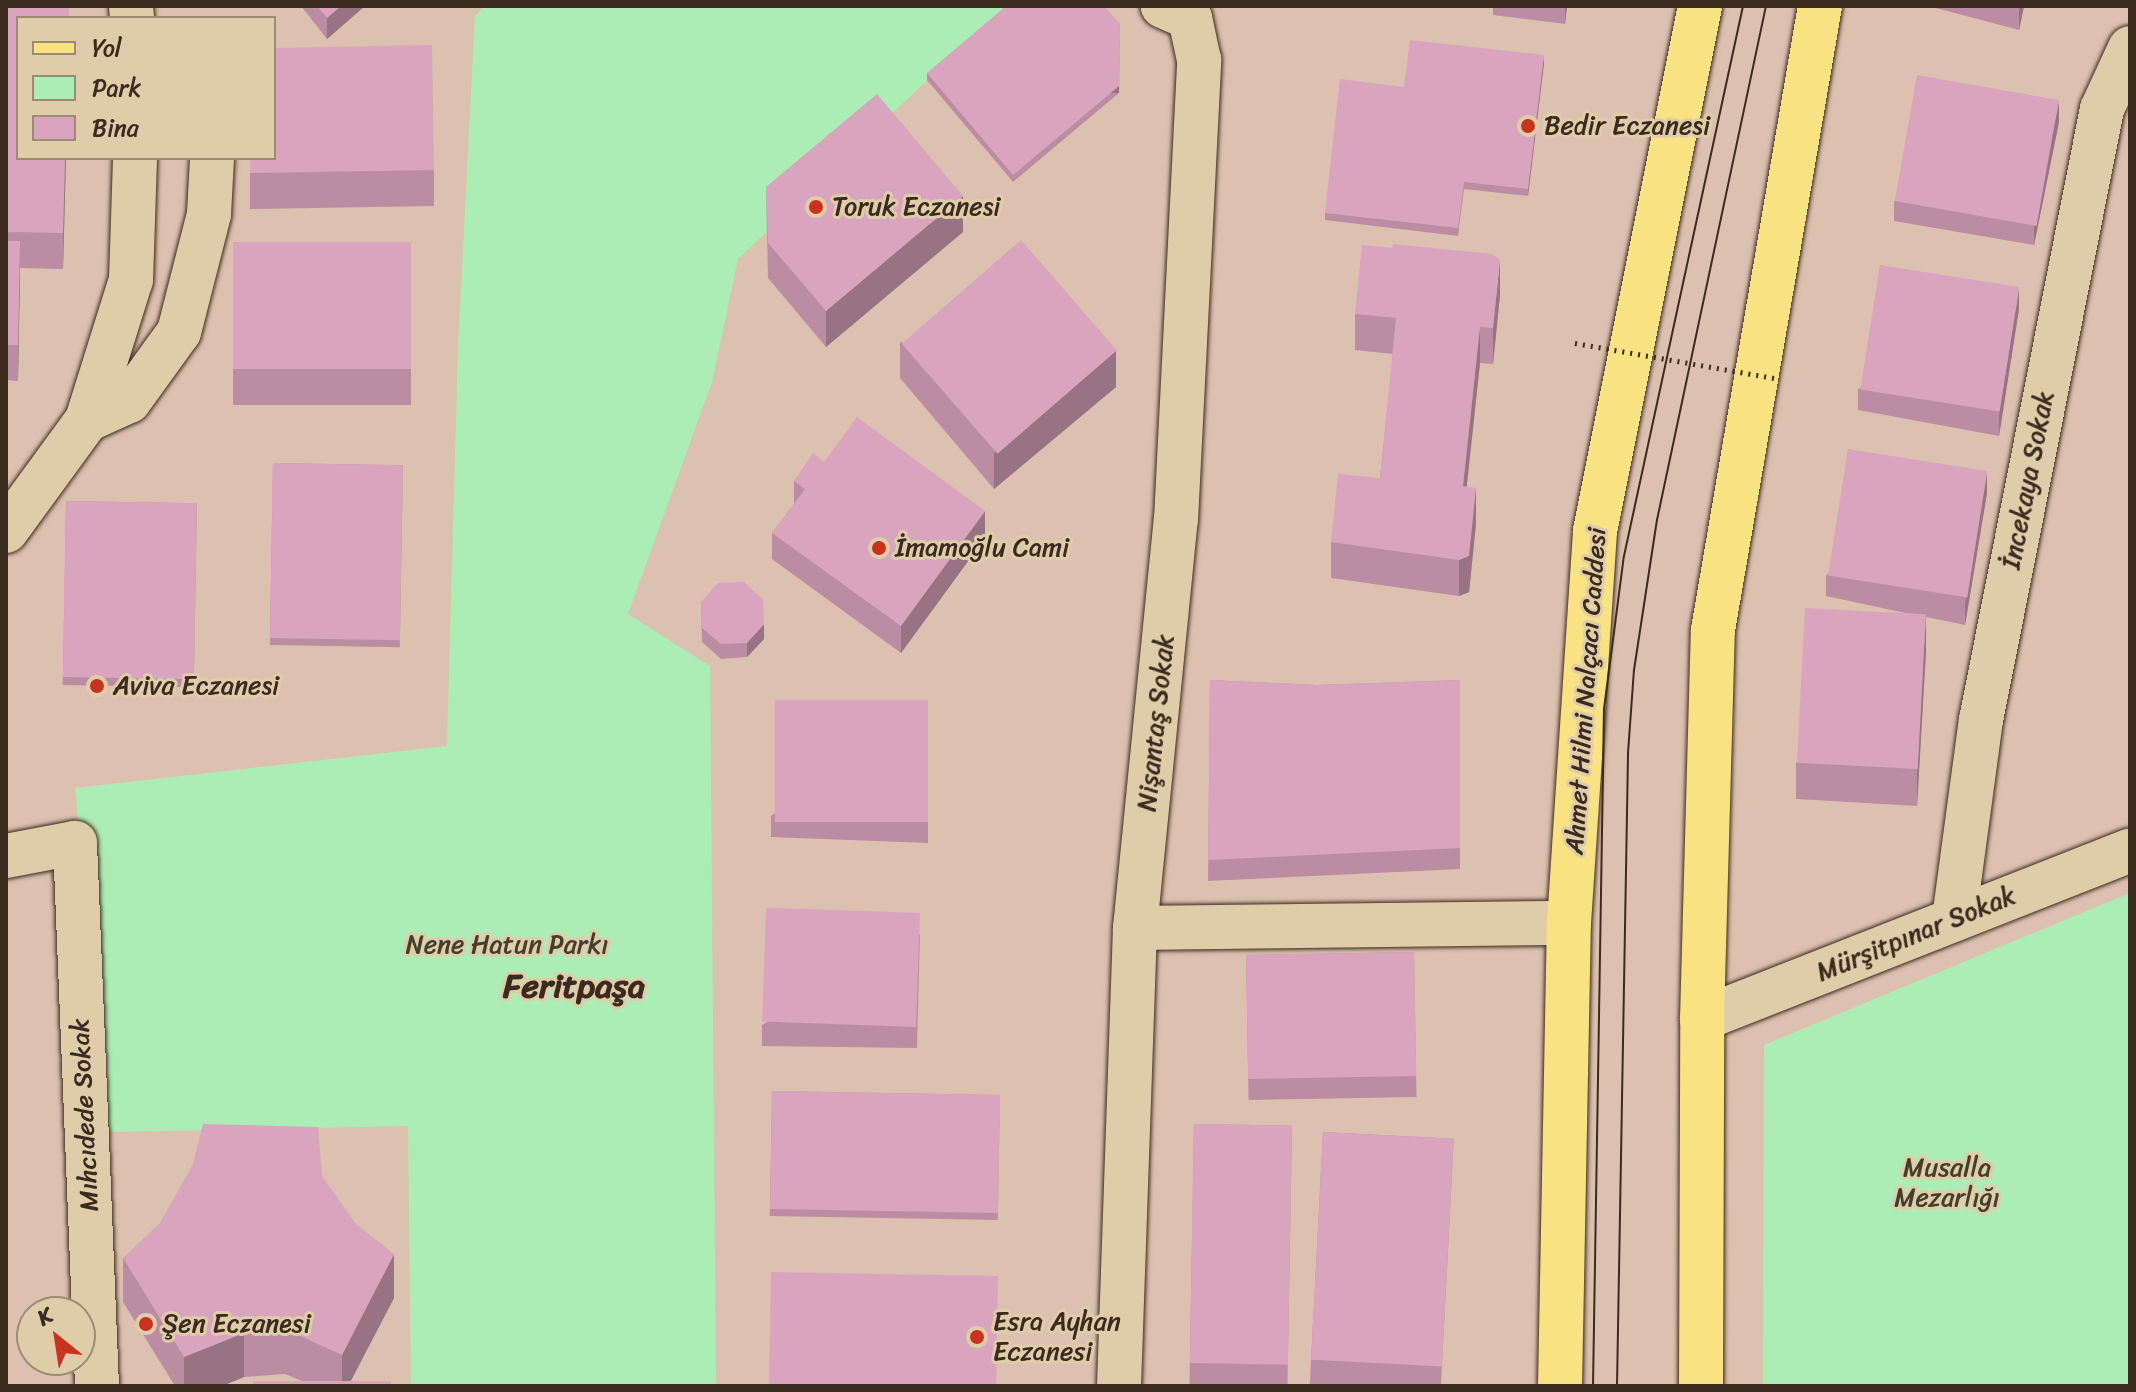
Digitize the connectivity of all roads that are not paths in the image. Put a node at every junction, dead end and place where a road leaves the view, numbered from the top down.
1 (1700, 6) edge
2 (1820, 6) edge
3 (1183, 10) edge
4 (2130, 48) edge
5 (135, 160) edge
6 (212, 160) edge
7 (87, 420) junction
8 (6, 531) edge
9 (2130, 850) edge
10 (6, 856) edge
11 (1954, 919) junction
12 (1569, 923) junction
13 (1135, 928) junction
14 (1702, 1019) junction
15 (97, 1386) edge
16 (1119, 1386) edge
17 (1560, 1386) edge
18 (1701, 1386) edge

1 - 12 main road, Ahmet Hilmi Nalçacı Caddesi
2 - 14 main road
3 - 13 street, Nişantaş Sokak
4 - 11 street, İncekaya Sokak
5 - 7 street
6 - 7 street
7 - 8 street
9 - 11 street, Mürşitpınar Sokak
10 - 15 street, Mıhcıdede Sokak
11 - 14 street, Mürşitpınar Sokak
12 - 13 street
12 - 17 main road, Ahmet Hilmi Nalçacı Caddesi
13 - 16 street, Nişantaş Sokak
14 - 18 main road

